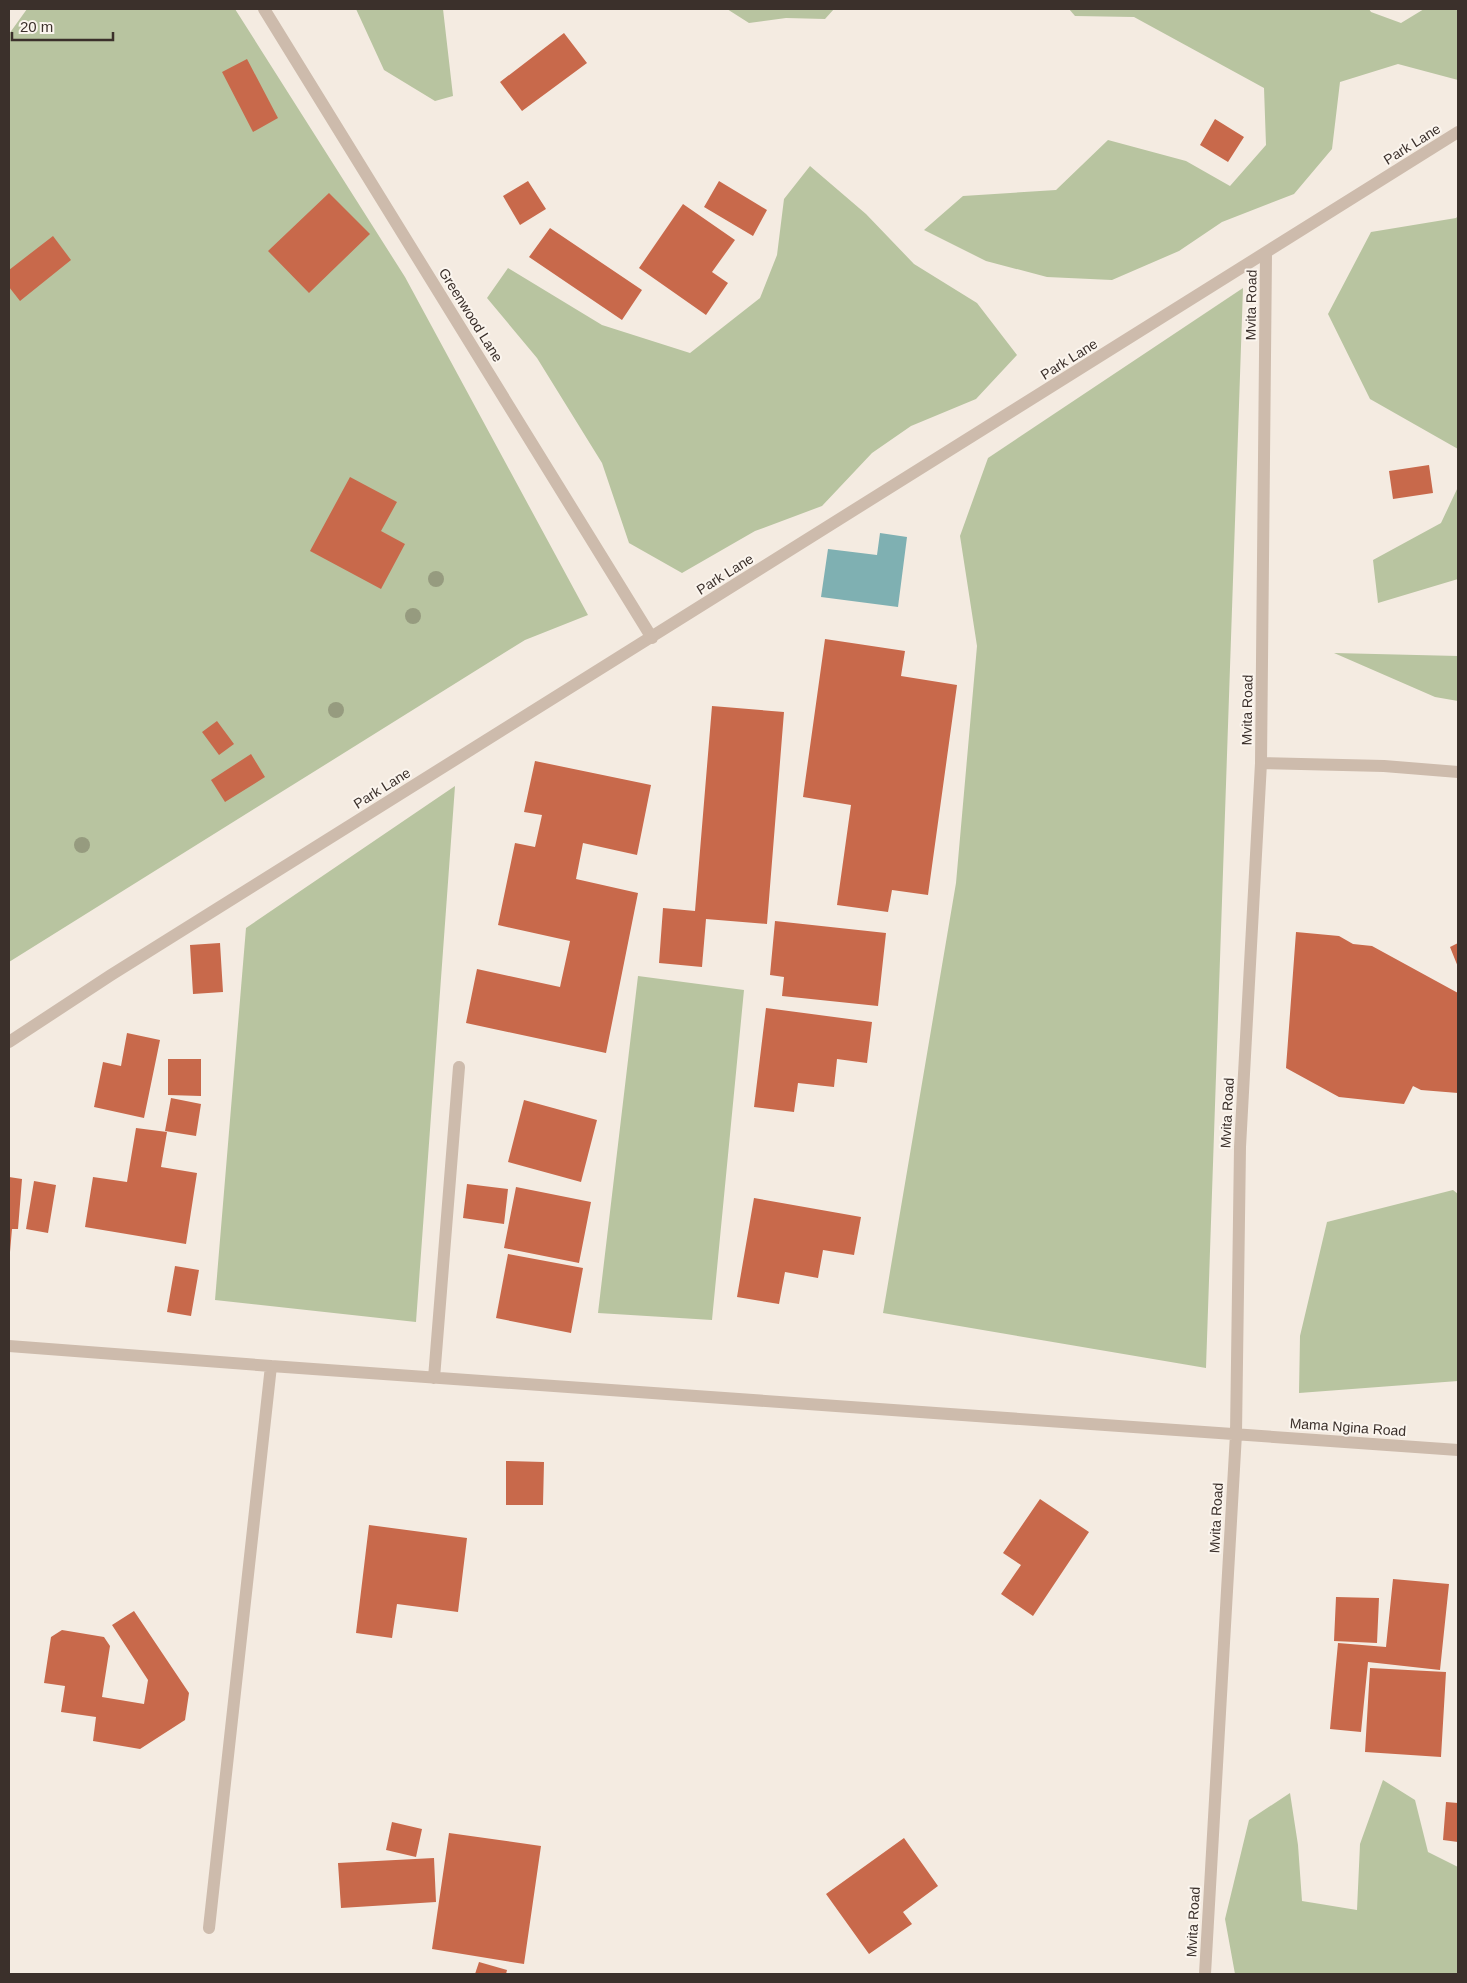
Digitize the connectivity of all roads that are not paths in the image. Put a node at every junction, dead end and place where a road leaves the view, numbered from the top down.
1 (264, 9) edge
2 (1458, 132) edge
3 (1266, 254) junction
4 (652, 638) junction
5 (1261, 763) junction
6 (1458, 772) edge
7 (9, 1042) edge
8 (459, 1068) dead end
9 (9, 1346) edge
10 (271, 1366) junction
11 (434, 1378) junction
12 (1236, 1434) junction
13 (1458, 1450) edge
14 (209, 1928) dead end
15 (1206, 1974) edge

1 - 4 street, Greenwood Lane
2 - 3 street, Park Lane
3 - 4 street, Park Lane
3 - 5 street, Mvita Road
4 - 7 street, Park Lane
5 - 6 street
5 - 12 street, Mvita Road
8 - 11 street
9 - 10 street, Mama Ngina Road
10 - 11 street, Mama Ngina Road
10 - 14 street
11 - 12 street, Mama Ngina Road
12 - 13 street, Mama Ngina Road
12 - 15 street, Mvita Road

